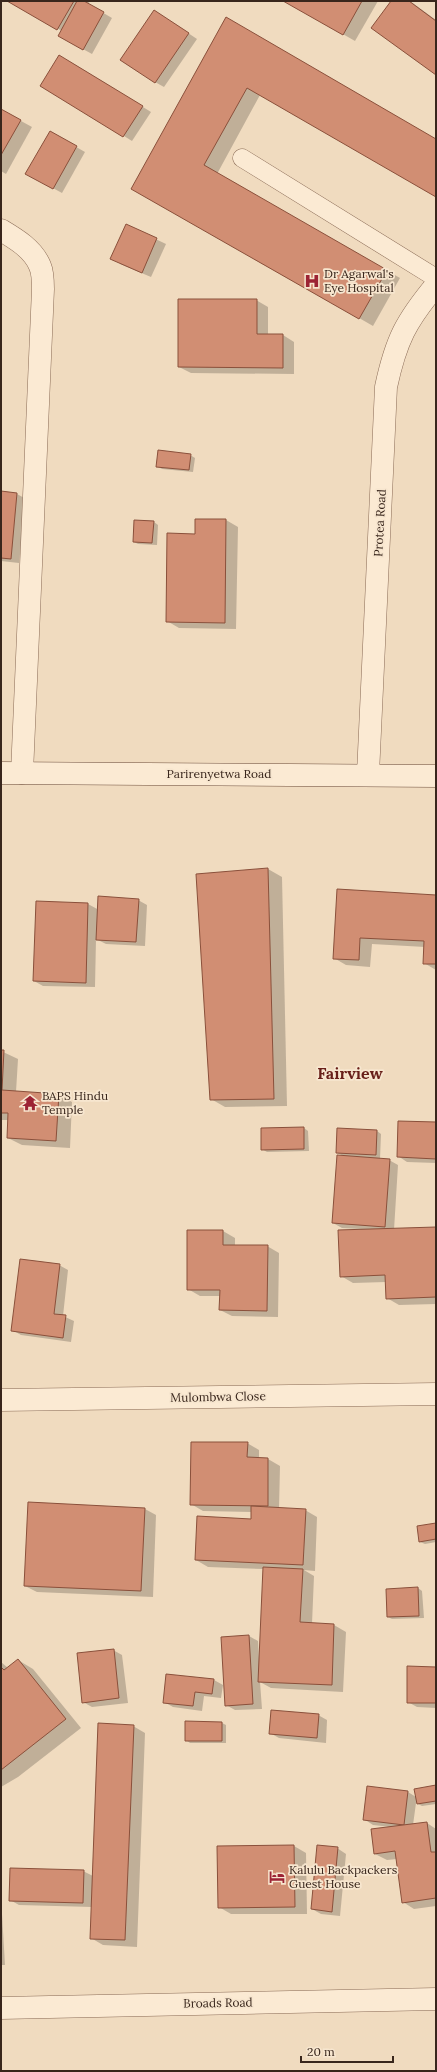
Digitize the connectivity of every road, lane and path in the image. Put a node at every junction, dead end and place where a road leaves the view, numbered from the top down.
1 (242, 158) dead end
2 (1, 230) edge
3 (436, 278) edge
4 (436, 285) edge
5 (1, 773) edge
6 (22, 773) junction
7 (368, 774) junction
8 (436, 776) edge
9 (436, 1394) edge
10 (1, 1400) edge
11 (436, 1999) edge
12 (1, 2008) edge

1 - 3 lane
2 - 6 street
4 - 7 street, Protea Road
5 - 6 street, Parirenyetwa Road
6 - 7 street, Parirenyetwa Road
7 - 8 street, Parirenyetwa Road
9 - 10 street, Mulombwa Close
11 - 12 street, Broads Road

